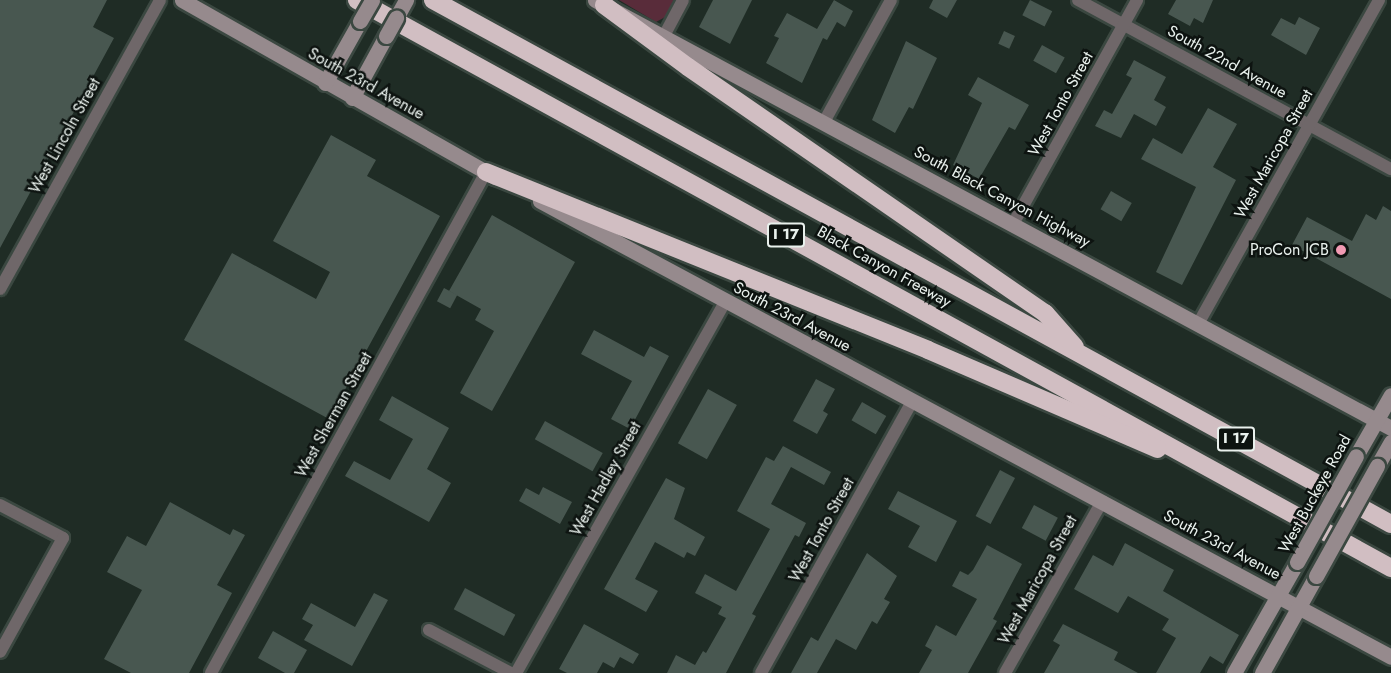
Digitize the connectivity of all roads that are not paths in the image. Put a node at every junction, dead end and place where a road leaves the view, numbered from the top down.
1 (160, 0) edge
2 (182, 0) edge
3 (357, 0) edge
4 (372, 0) edge
5 (406, 0) edge
6 (432, 0) edge
7 (684, 0) edge
8 (891, 0) edge
9 (1078, 0) edge
10 (1137, 0) edge
11 (1379, 0) edge
12 (602, 2) edge
13 (1123, 24) junction
14 (665, 34) junction
15 (325, 83) junction
16 (352, 98) junction
17 (824, 122) junction
18 (1309, 125) junction
19 (1391, 169) edge
20 (486, 172) junction
21 (1013, 224) junction
22 (0, 289) edge
23 (725, 302) junction
24 (1198, 324) junction
25 (1082, 355) junction
26 (1391, 395) edge
27 (912, 402) junction
28 (1377, 420) junction
29 (1391, 428) edge
30 (1391, 442) edge
31 (1214, 470) junction
32 (1101, 503) junction
33 (0, 505) edge
34 (1391, 524) edge
35 (1391, 568) edge
36 (1278, 595) junction
37 (1299, 606) junction
38 (429, 630) dead end
39 (0, 652) edge
40 (1391, 657) edge
41 (211, 673) edge
42 (511, 673) edge
43 (516, 673) edge
44 (761, 673) edge
45 (1005, 673) edge
46 (1234, 673) edge
47 (1262, 673) edge

1 - 22 street, West Lincoln Street
2 - 15 main road, South 23rd Avenue
3 - 31 highway, Black Canyon Freeway / I 17
4 - 15 main road, bridge
5 - 16 main road, bridge
6 - 25 highway, Black Canyon Freeway / I 17
7 - 14 street
8 - 17 street
9 - 13 street, South 22nd Avenue
10 - 13 street, West Tonto Street
11 - 18 street, West Maricopa Street
12 - 14 main road, South Black Canyon Highway
12 - 25 highway
13 - 18 street, South 22nd Avenue
13 - 21 street, West Tonto Street
14 - 17 main road, South Black Canyon Highway
15 - 16 main road, South 23rd Avenue
16 - 20 main road, South 23rd Avenue
17 - 21 main road, South Black Canyon Highway
18 - 19 street, South 22nd Avenue
18 - 24 street, West Maricopa Street
20 - 23 main road, South 23rd Avenue
20 - 31 highway
20 - 41 street, West Sherman Street
21 - 24 main road, South Black Canyon Highway
23 - 27 main road, South 23rd Avenue
23 - 43 street, West Hadley Street
24 - 28 main road, South Black Canyon Highway
25 - 34 highway, Black Canyon Freeway / I 17
26 - 28 main road, West Buckeye Road
27 - 32 main road, South 23rd Avenue
27 - 44 street, West Tonto Street
28 - 29 main road, South Black Canyon Highway
28 - 36 main road, West Buckeye Road, bridge
30 - 37 main road, bridge
31 - 35 highway, Black Canyon Freeway / I 17
32 - 36 main road, South 23rd Avenue
32 - 45 street, West Maricopa Street
33 - 39 street
36 - 37 main road, South 23rd Avenue
36 - 46 main road, West Buckeye Road
37 - 40 main road, South 23rd Avenue
37 - 47 main road
38 - 42 street

